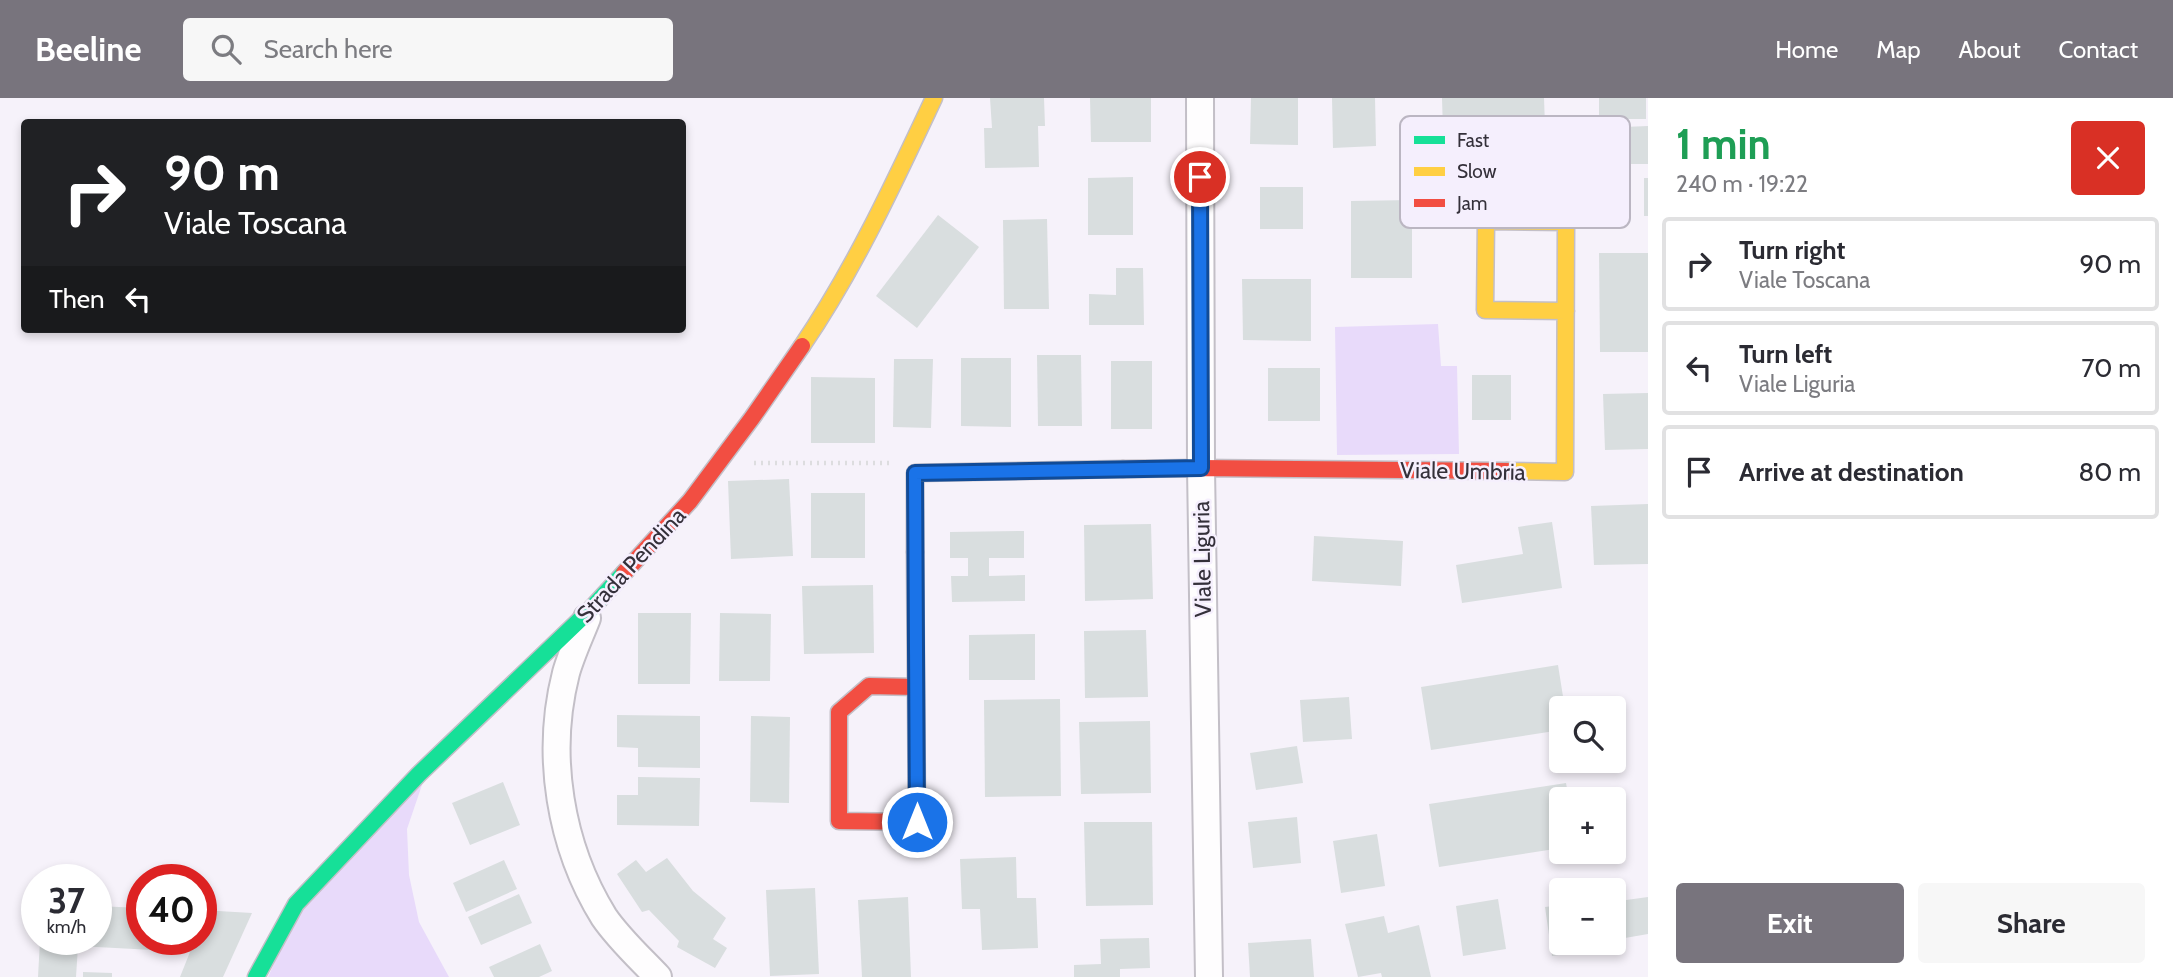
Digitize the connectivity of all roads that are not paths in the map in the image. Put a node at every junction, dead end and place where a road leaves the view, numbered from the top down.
1 (934, 98) edge
2 (1200, 98) edge
3 (1486, 228) edge
4 (1566, 228) edge
5 (1566, 311) junction
6 (1201, 468) junction
7 (590, 610) junction
8 (916, 687) junction
9 (256, 977) edge
10 (658, 977) edge
11 (1209, 977) edge

1 - 7 street, Strada Pendina
2 - 6 street, Viale Liguria
3 - 5 street, Viale Umbria
4 - 5 street, Viale Umbria
5 - 6 street, Viale Umbria
6 - 8 street
6 - 11 street, Viale Liguria
7 - 9 street, Strada Pendina
7 - 10 street
8 - 8 street

